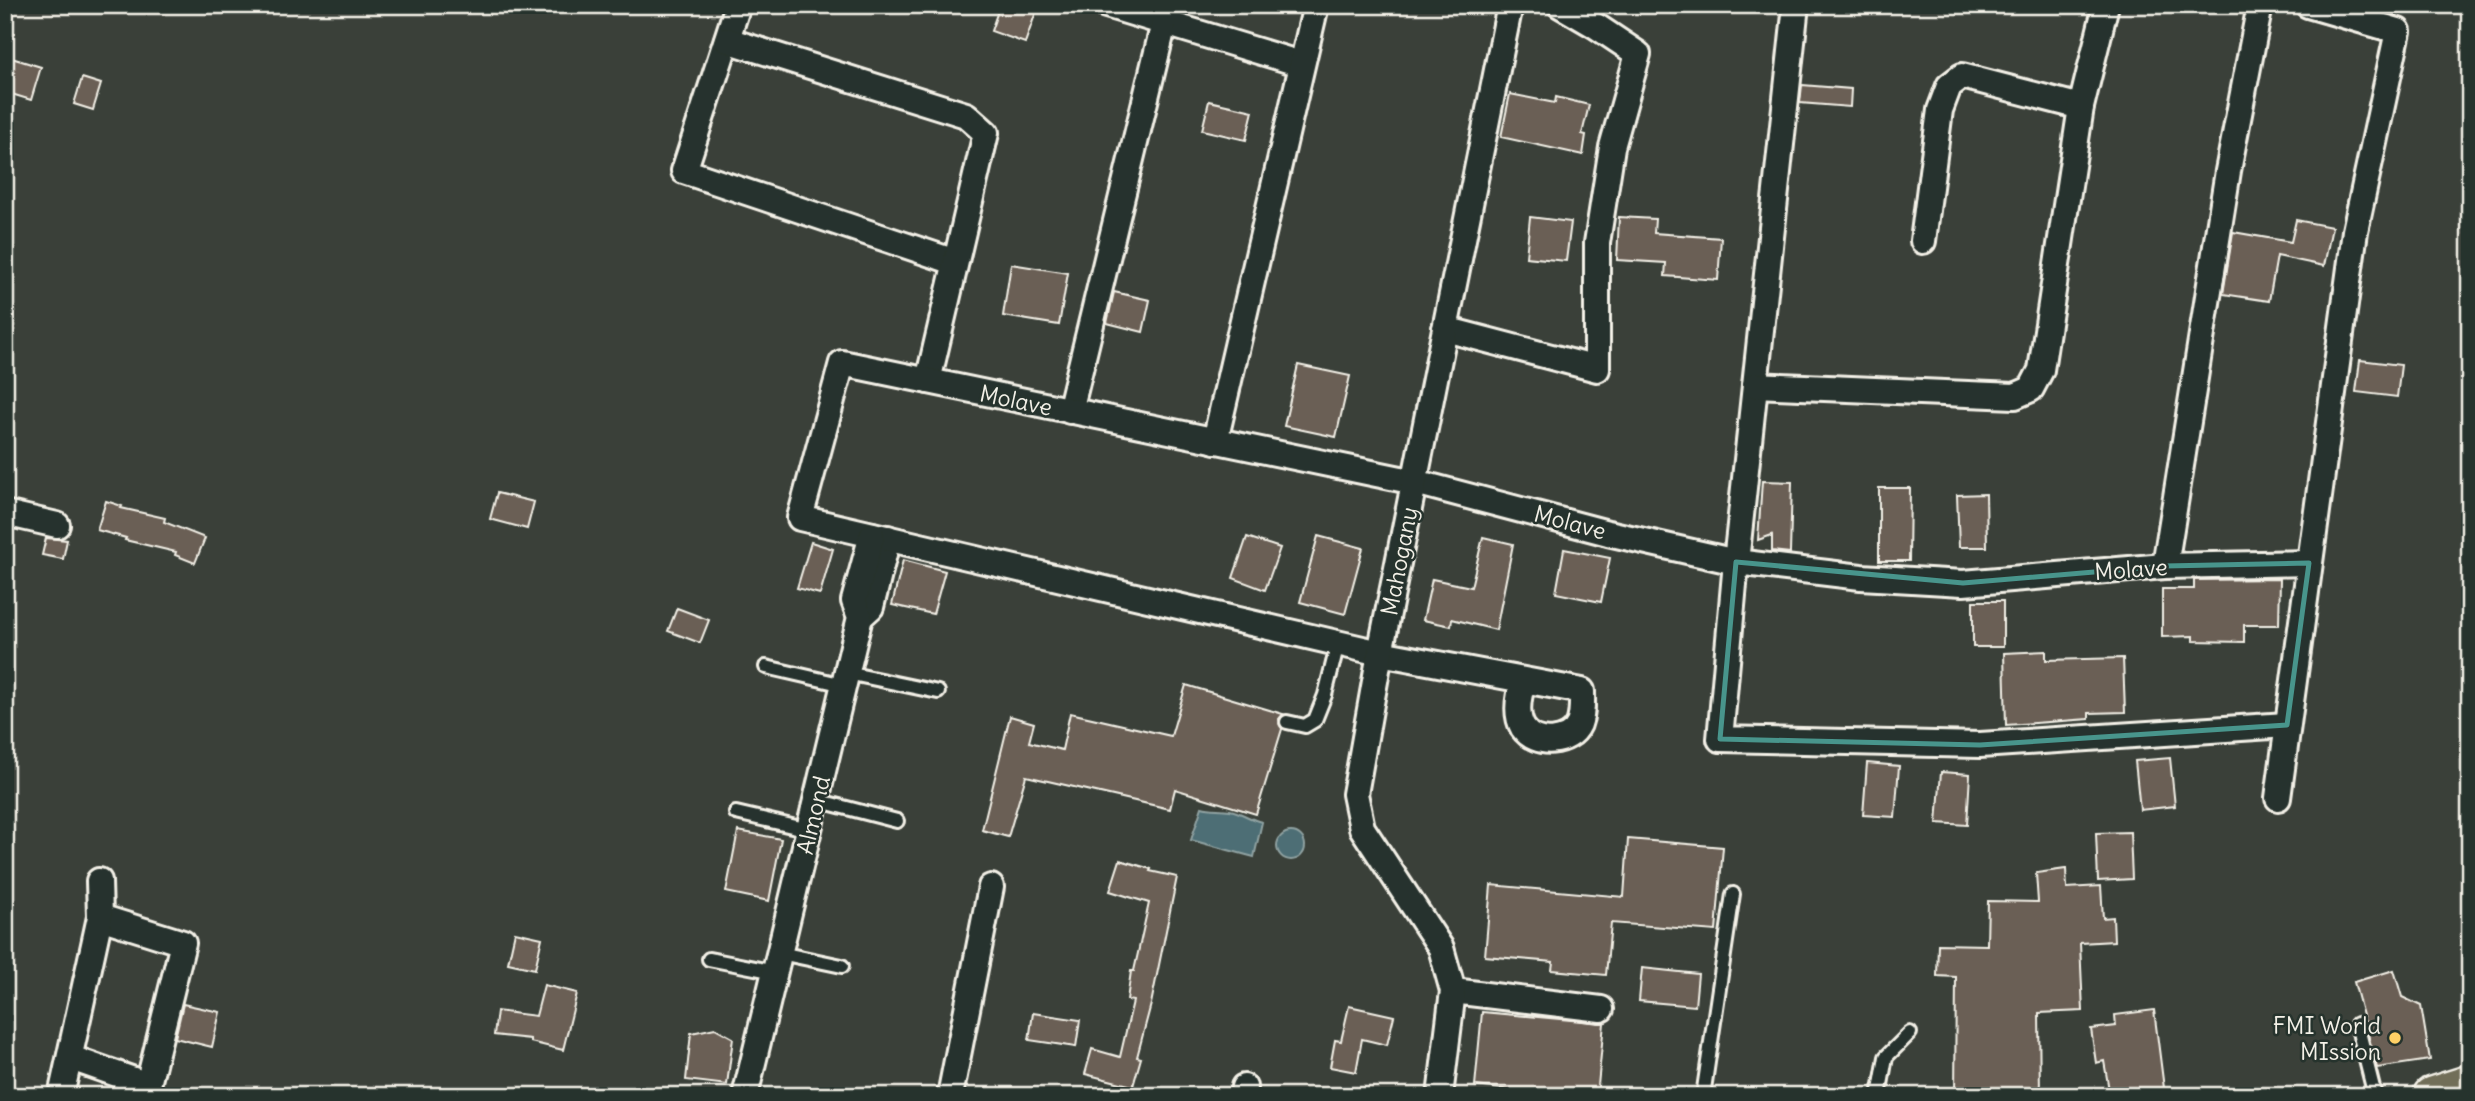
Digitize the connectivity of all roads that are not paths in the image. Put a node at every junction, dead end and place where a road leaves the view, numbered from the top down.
1 (738, 5) edge
2 (1105, 5) edge
3 (1316, 5) edge
4 (1510, 5) edge
5 (1560, 5) edge
6 (1796, 5) edge
7 (2106, 5) edge
8 (2260, 5) edge
9 (2308, 5) edge
10 (1164, 23) junction
11 (727, 40) junction
12 (1301, 64) junction
13 (2081, 107) junction
14 (1923, 242) dead end
15 (955, 262) junction
16 (1445, 329) junction
17 (928, 381) junction
18 (1755, 385) junction
19 (1070, 411) junction
20 (1215, 441) junction
21 (1415, 482) junction
22 (5, 513) edge
23 (57, 526) dead end
24 (880, 536) junction
25 (1736, 562) junction
26 (2309, 563) junction
27 (2165, 566) junction
28 (1338, 643) junction
29 (1380, 653) junction
30 (766, 667) dead end
31 (845, 679) junction
32 (1524, 680) dead end
33 (938, 692) dead end
34 (1287, 722) dead end
35 (2287, 725) junction
36 (2278, 798) dead end
37 (816, 800) junction
38 (736, 813) dead end
39 (897, 821) dead end
40 (809, 830) junction
41 (99, 881) dead end
42 (991, 887) dead end
43 (1733, 894) dead end
44 (100, 917) junction
45 (709, 959) dead end
46 (778, 962) junction
47 (842, 966) dead end
48 (1453, 991) junction
49 (1601, 1009) dead end
50 (2357, 1024) dead end
51 (1910, 1033) dead end
52 (71, 1058) junction
53 (61, 1096) edge
54 (745, 1096) edge
55 (950, 1096) edge
56 (1440, 1096) edge
57 (1703, 1096) edge
58 (1880, 1096) edge
59 (2375, 1096) edge

1 - 11 street
2 - 10 street
3 - 12 street
4 - 16 street, Mahogany
5 - 16 street
6 - 18 street
7 - 13 street
8 - 27 street
9 - 26 street
10 - 12 street
10 - 19 street
11 - 15 street
11 - 15 street
12 - 20 street
13 - 14 street
13 - 18 street
15 - 17 street
16 - 21 street, Mahogany
17 - 19 street, Molave
17 - 24 street, Molave
18 - 25 street
19 - 20 street, Molave
20 - 21 street, Molave
21 - 25 street, Molave
21 - 29 street, Mahogany
22 - 23 street
24 - 28 street
24 - 31 street, Almond
25 - 27 street, Molave
25 - 35 street
26 - 27 street, Molave
26 - 35 street
28 - 29 street
28 - 34 lane
29 - 32 street
29 - 48 street, Mahogany
30 - 31 lane
31 - 33 lane
31 - 37 street, Almond
35 - 36 street
37 - 39 lane
37 - 40 street, Almond
38 - 40 lane
40 - 46 street, Almond
41 - 44 street
42 - 55 street
43 - 57 lane
44 - 52 street
44 - 52 street
45 - 46 lane
46 - 47 lane
46 - 54 street, Almond
48 - 49 street
48 - 56 street, Mahogany
50 - 59 lane
51 - 58 lane
52 - 53 street

